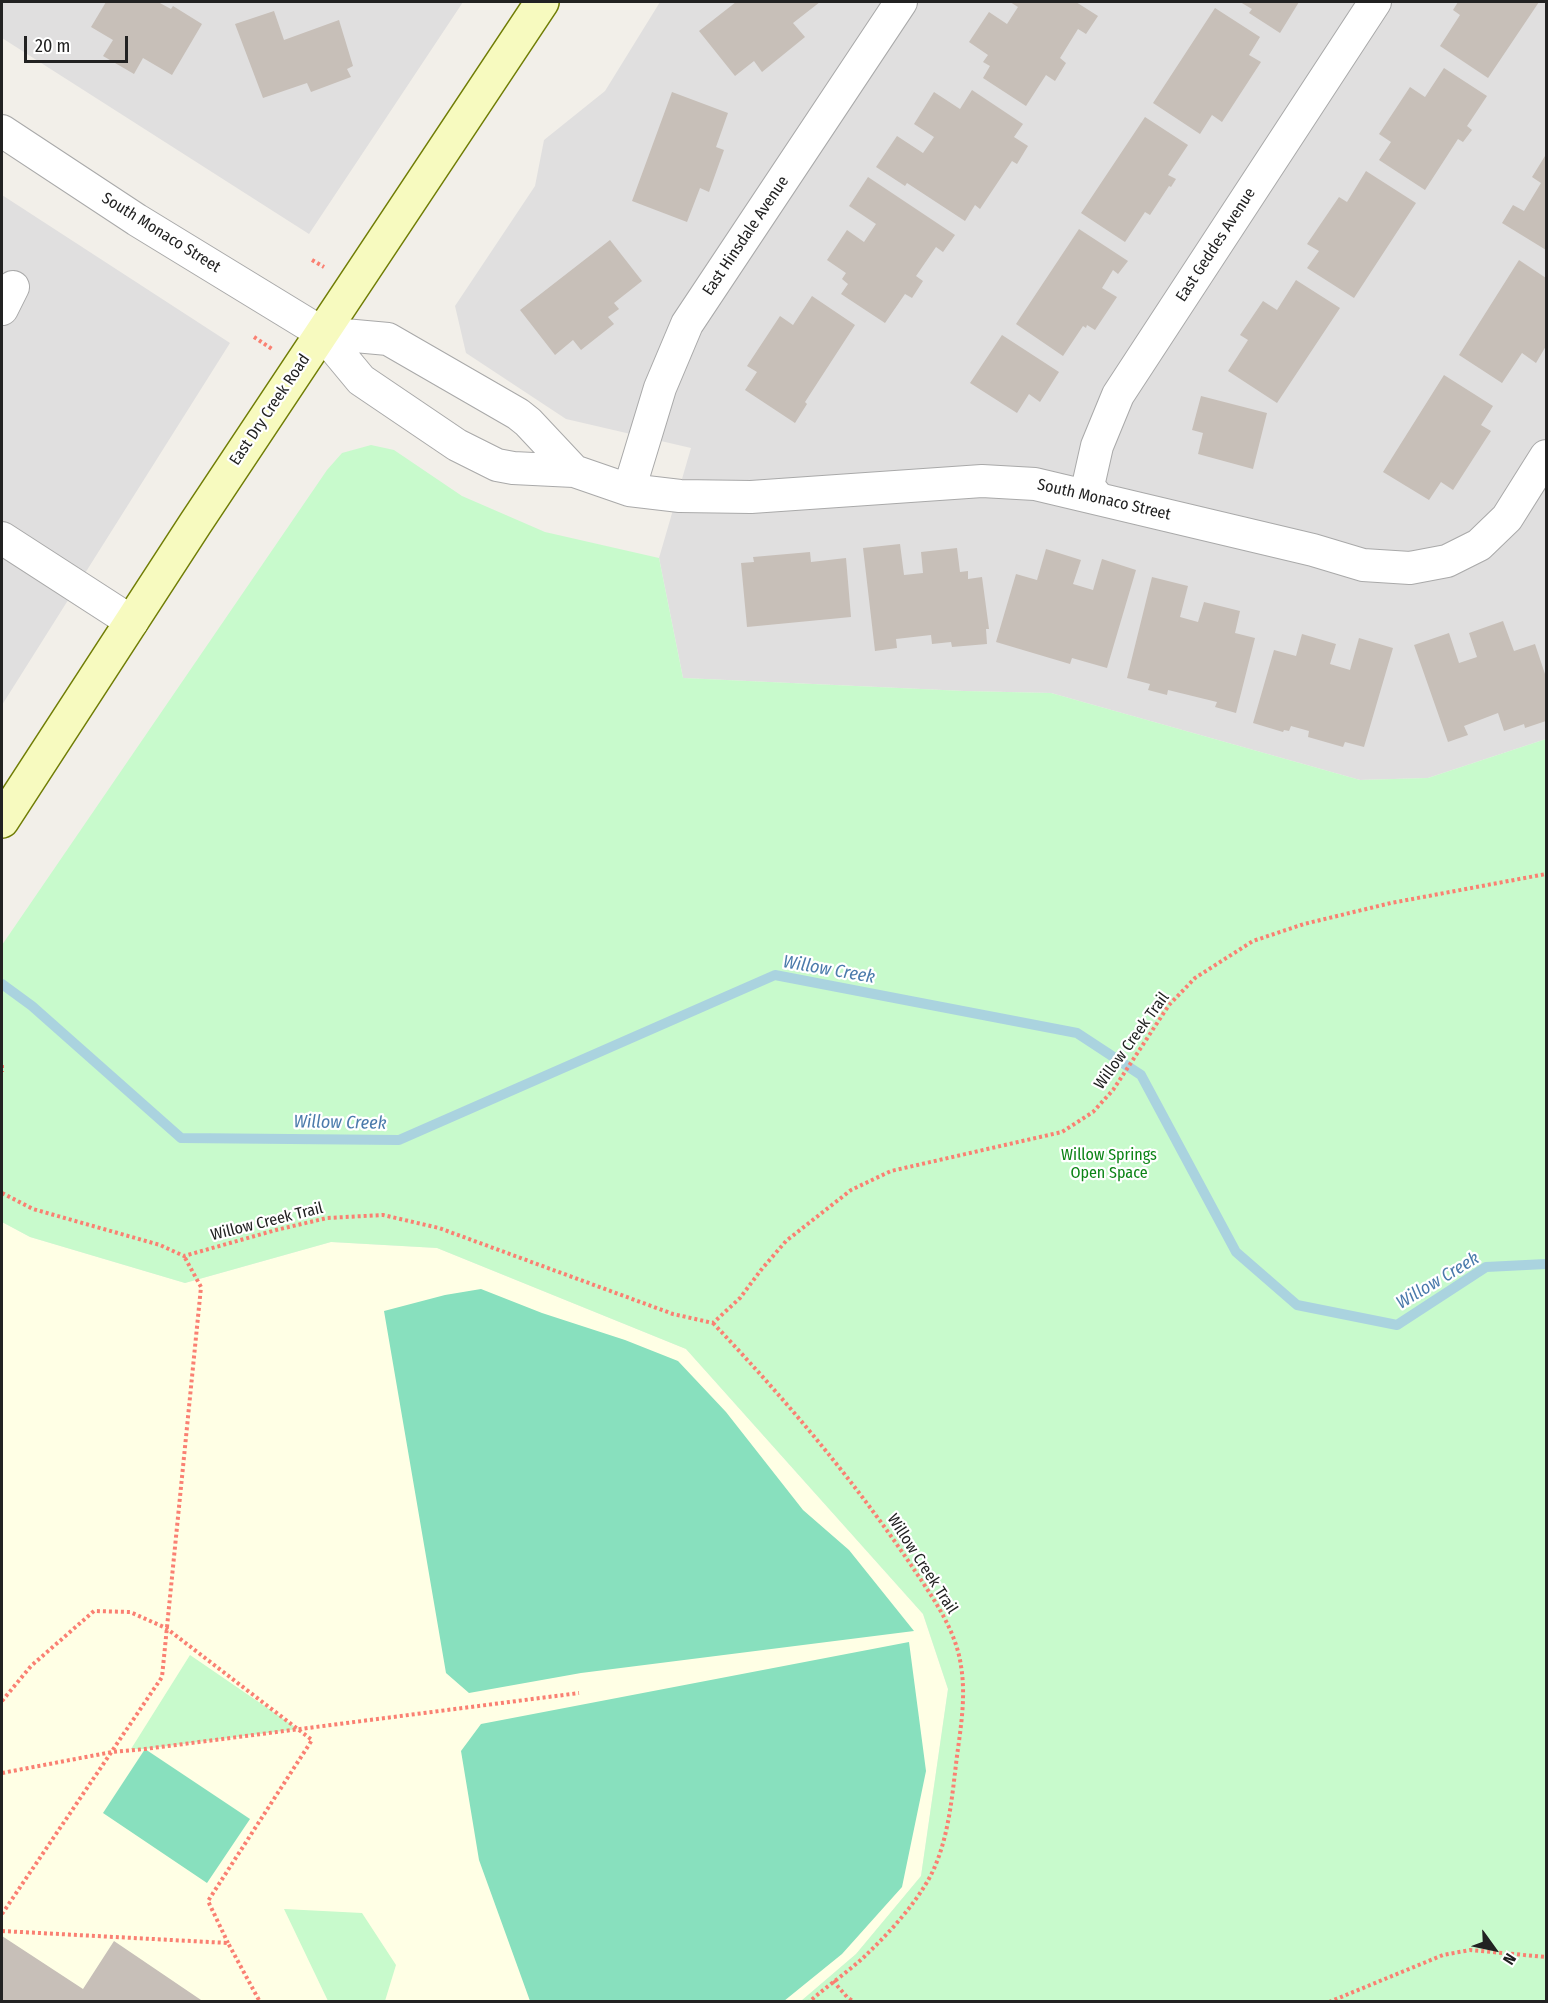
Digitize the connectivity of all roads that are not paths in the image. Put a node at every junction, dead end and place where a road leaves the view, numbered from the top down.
1 (542, 2) edge
2 (901, 2) edge
3 (1375, 2) edge
4 (2, 131) edge
5 (322, 333) junction
6 (1546, 456) edge
7 (574, 471) junction
8 (629, 490) junction
9 (1098, 498) junction
10 (2, 538) edge
11 (132, 622) junction
12 (2, 821) edge

1 - 5 main road, East Dry Creek Road
2 - 8 street, East Hinsdale Avenue
3 - 9 street, East Geddes Avenue
4 - 5 street, South Monaco Street
5 - 7 street, South Monaco Street
5 - 7 street, South Monaco Street
5 - 11 main road, East Dry Creek Road
6 - 9 street, South Monaco Street
7 - 8 street, South Monaco Street
8 - 9 street, South Monaco Street
10 - 11 street
11 - 12 main road, East Dry Creek Road

